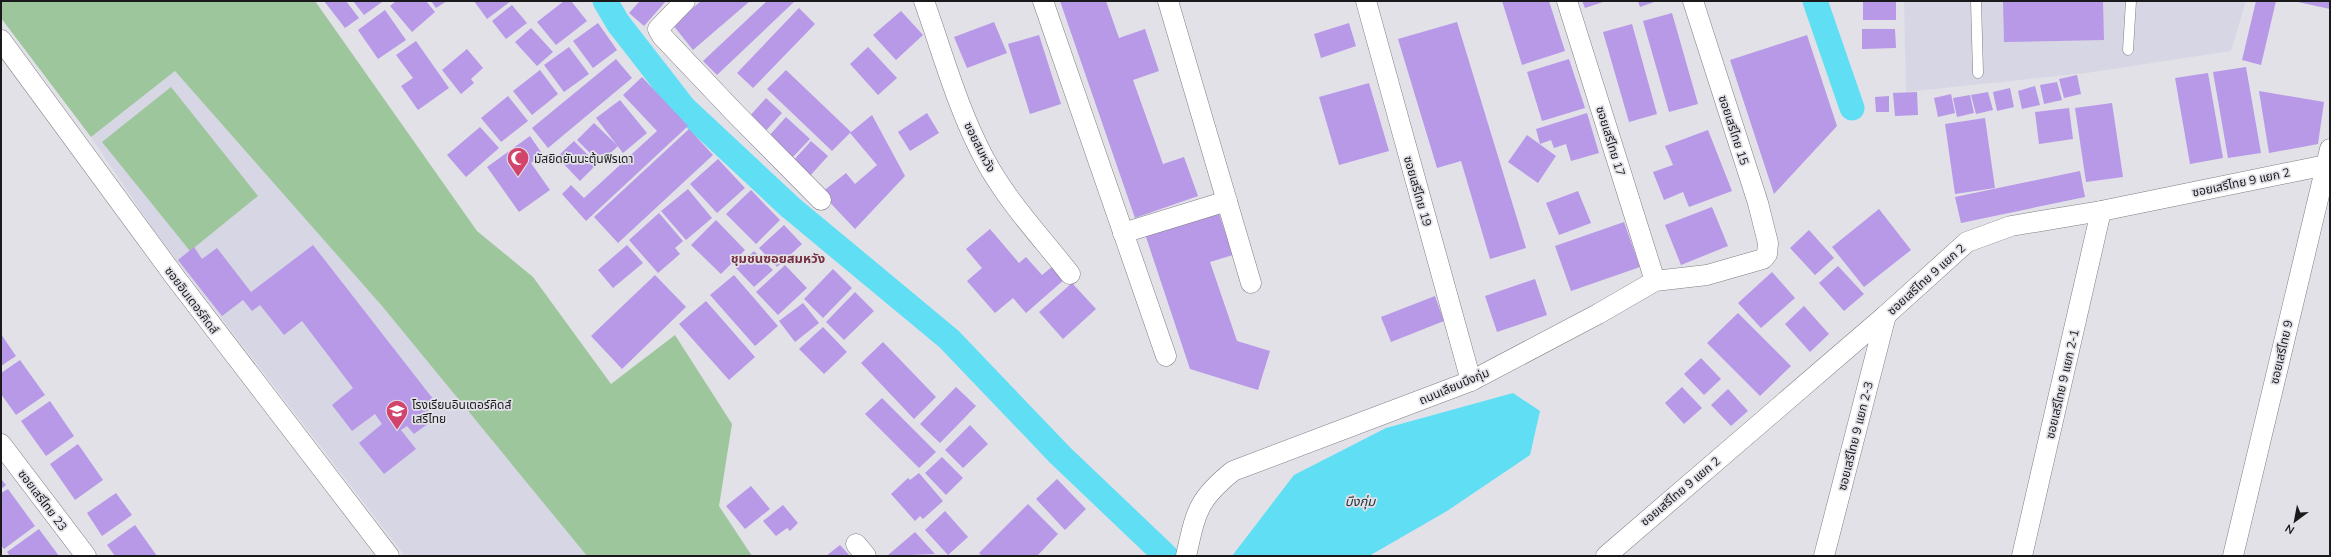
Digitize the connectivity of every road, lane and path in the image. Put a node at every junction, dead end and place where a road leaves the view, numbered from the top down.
1 (685, 1) edge
2 (924, 1) edge
3 (1043, 1) edge
4 (1168, 1) edge
5 (1366, 1) edge
6 (1567, 1) edge
7 (1693, 1) edge
8 (1976, 1) edge
9 (2131, 1) edge
10 (1, 40) edge
11 (2128, 50) dead end
12 (1978, 73) dead end
13 (2328, 157) edge
14 (821, 200) dead end
15 (1227, 201) junction
16 (2101, 211) junction
17 (1124, 234) junction
18 (1763, 258) joint
19 (1070, 274) dead end
20 (1655, 281) junction
21 (1251, 283) dead end
22 (1886, 315) junction
23 (1166, 356) dead end
24 (1471, 381) junction
25 (1, 444) edge
26 (1632, 532) junction
27 (86, 556) edge
28 (389, 556) edge
29 (1186, 556) edge
30 (1606, 556) edge
31 (1626, 556) edge
32 (1824, 556) edge
33 (2022, 556) edge
34 (2233, 556) edge

1 - 14 street
2 - 19 street, ซอยสมหวัง
3 - 17 street
4 - 15 street
5 - 24 street, ซอยเสรีไทย 19
6 - 20 street, ซอยเสรีไทย 17
7 - 18 street, ซอยเสรีไทย 15
8 - 12 lane
9 - 11 lane
10 - 28 street, ซอยอินเตอร์คิดส์
13 - 16 street, ซอยเสรีไทย 9 แยก 2
13 - 34 street, ซอยเสรีไทย 9
15 - 17 street
15 - 21 street
16 - 22 street, ซอยเสรีไทย 9 แยก 2
16 - 33 street, ซอยเสรีไทย 9 แยก 2-1
17 - 23 street
18 - 20 street, ถนนเลียบบึงกุ่ม
20 - 24 street, ถนนเลียบบึงกุ่ม
22 - 26 street, ซอยเสรีไทย 9 แยก 2
22 - 32 street, ซอยเสรีไทย 9 แยก 2-3
24 - 29 street, ถนนเลียบบึงกุ่ม
25 - 27 street, ซอยเสรีไทย 23
26 - 30 street, ซอยเสรีไทย 9 แยก 2
26 - 31 street

